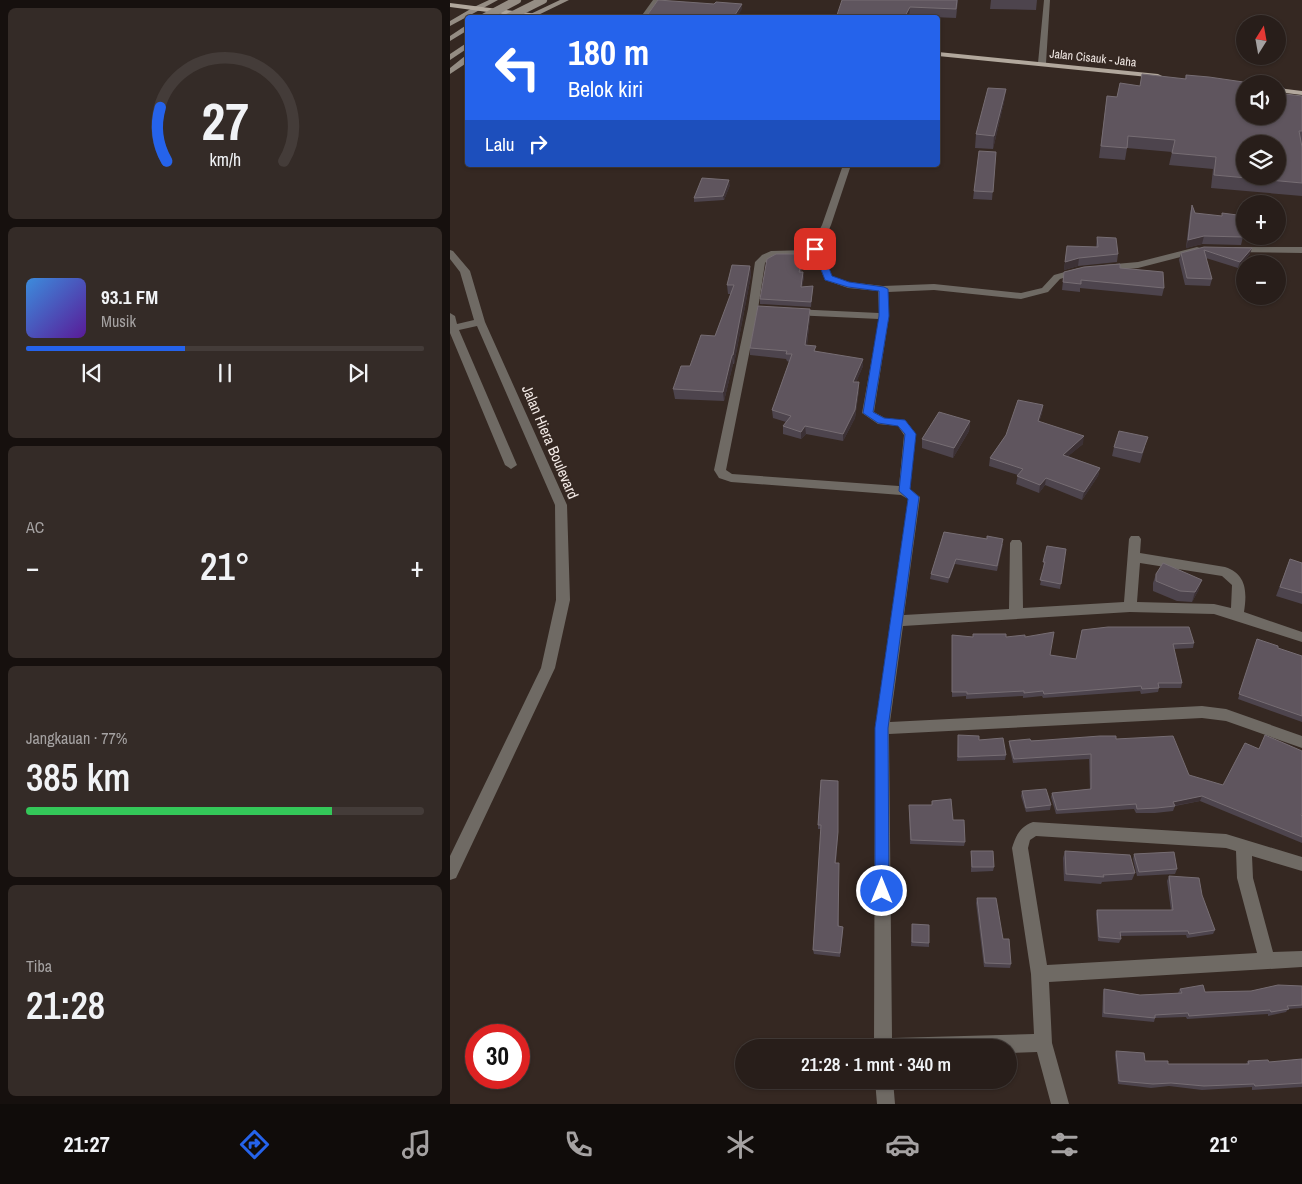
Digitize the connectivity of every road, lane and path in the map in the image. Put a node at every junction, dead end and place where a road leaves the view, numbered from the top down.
1 (495, 0) edge
2 (517, 0) edge
3 (543, 0) edge
4 (566, 0) edge
5 (656, 0) edge
6 (1047, 0) edge
7 (450, 5) edge
8 (476, 8) junction
9 (466, 15) edge
10 (488, 15) edge
11 (513, 15) edge
12 (521, 15) edge
13 (529, 15) edge
14 (645, 15) edge
15 (465, 16) edge
16 (450, 26) edge
17 (465, 26) edge
18 (465, 28) edge
19 (450, 39) edge
20 (465, 46) edge
21 (940, 54) edge
22 (450, 58) edge
23 (465, 60) edge
24 (1042, 63) junction
25 (450, 72) edge
26 (1171, 78) edge
27 (1286, 91) edge
28 (1302, 93) edge
29 (846, 167) edge
30 (816, 247) junction
31 (1302, 250) edge
32 (1291, 251) junction
33 (450, 253) edge
34 (1302, 261) edge
35 (884, 289) junction
36 (781, 311) edge
37 (450, 316) edge
38 (884, 316) junction
39 (480, 322) junction
40 (454, 328) junction
41 (511, 465) dead end
42 (904, 491) junction
43 (1135, 539) dead end
44 (1016, 543) dead end
45 (1134, 557) junction
46 (1130, 607) junction
47 (1016, 614) junction
48 (1237, 615) junction
49 (896, 621) junction
50 (1302, 637) edge
51 (882, 728) junction
52 (1302, 742) edge
53 (1244, 846) junction
54 (1302, 864) edge
55 (450, 873) edge
56 (1302, 959) edge
57 (1267, 961) junction
58 (1040, 974) junction
59 (883, 1039) edge
60 (1044, 1042) junction
61 (1017, 1043) edge
62 (885, 1089) edge
63 (886, 1104) edge
64 (1060, 1104) edge

1 - 8 main road
2 - 10 main road, bridge
3 - 11 main road, bridge
4 - 13 main road
5 - 14 street
6 - 24 street
7 - 8 main road
8 - 9 main road
8 - 12 main road
15 - 16 main road
16 - 17 main road
18 - 19 main road
20 - 22 main road
21 - 24 main road, Jalan Cisauk - Jaha
23 - 25 main road
24 - 26 main road, Jalan Cisauk - Jaha
27 - 28 main road
29 - 30 street
30 - 35 street
30 - 42 street
31 - 32 street
32 - 34 street
32 - 35 street
33 - 39 street, Jalan Hiera Boulevard
35 - 38 street
36 - 38 street
37 - 40 street
38 - 42 street
39 - 40 street
39 - 55 street, Jalan Hiera Boulevard
40 - 41 street
42 - 49 street
43 - 45 street
44 - 47 street
45 - 46 street
45 - 48 street
46 - 47 street
46 - 48 street
47 - 49 street
48 - 50 street
49 - 51 street
51 - 52 street
51 - 59 street
53 - 54 street
53 - 57 street
53 - 58 street
56 - 57 street
57 - 58 street
58 - 60 street
60 - 61 street
60 - 64 street
62 - 63 street

